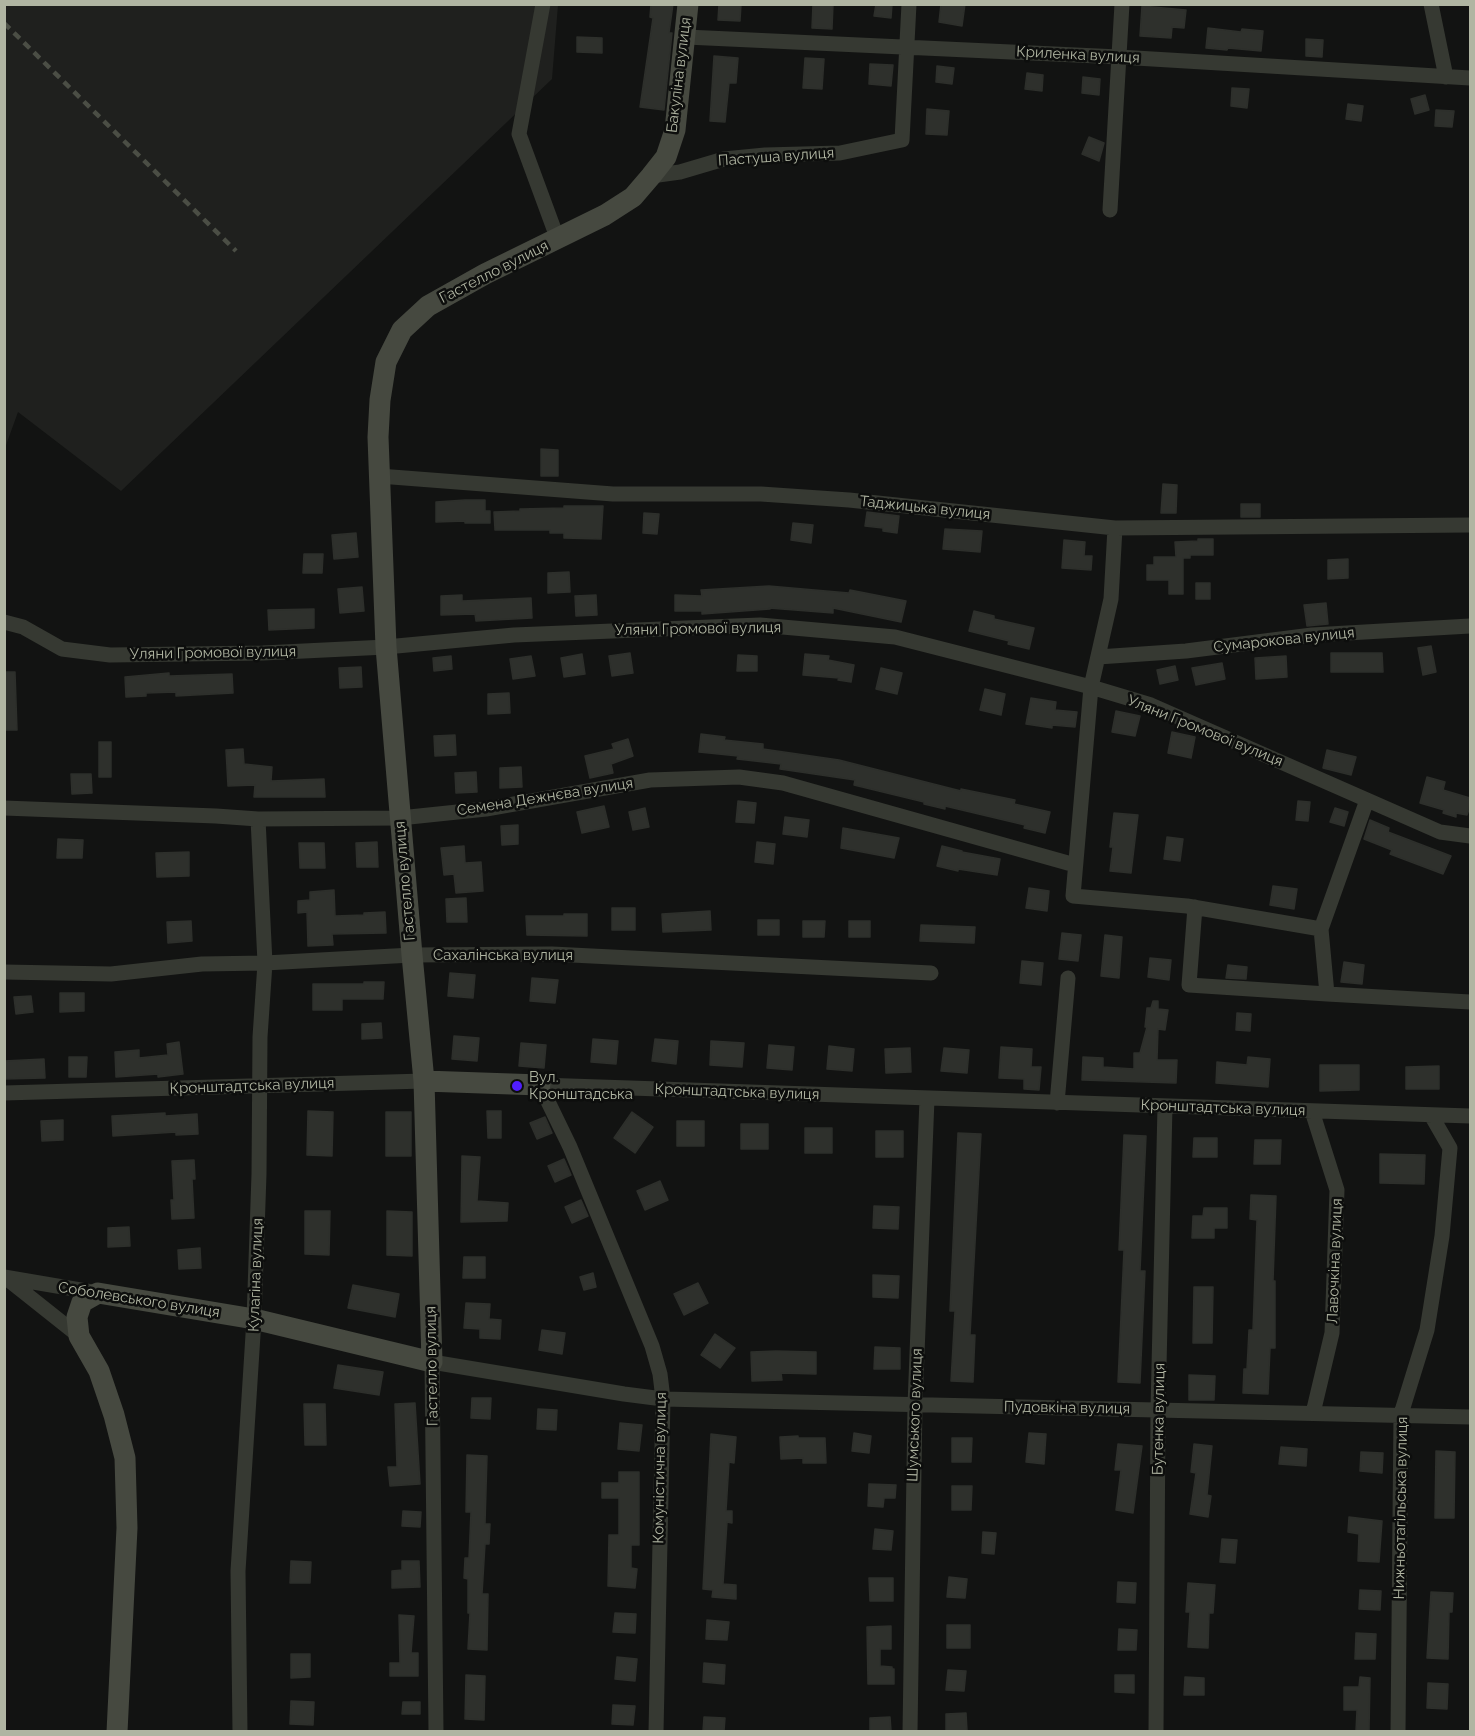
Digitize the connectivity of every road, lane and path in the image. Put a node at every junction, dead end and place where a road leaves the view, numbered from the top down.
1 (543, 4) edge
2 (688, 4) edge
3 (909, 4) edge
4 (1122, 4) edge
5 (1431, 4) edge
6 (686, 37) junction
7 (906, 47) junction
8 (1119, 57) junction
9 (1446, 76) junction
10 (1470, 78) edge
11 (651, 176) junction
12 (1110, 210) dead end
13 (558, 240) junction
14 (379, 476) junction
15 (1470, 525) edge
16 (1115, 528) junction
17 (4, 622) edge
18 (1470, 626) edge
19 (386, 647) junction
20 (1098, 657) junction
21 (1091, 687) junction
22 (1367, 800) junction
23 (4, 808) edge
24 (399, 818) junction
25 (258, 819) junction
26 (1470, 836) edge
27 (1075, 865) junction
28 (1195, 907) junction
29 (1321, 929) junction
30 (412, 955) junction
31 (265, 963) junction
32 (4, 972) edge
33 (931, 973) dead end
34 (1068, 978) dead end
35 (1327, 994) junction
36 (1470, 1002) edge
37 (424, 1081) junction
38 (540, 1085) junction
39 (259, 1086) junction
40 (4, 1093) edge
41 (927, 1099) junction
42 (1058, 1103) junction
43 (1165, 1106) junction
44 (1312, 1111) junction
45 (1431, 1115) junction
46 (1470, 1116) edge
47 (5, 1277) edge
48 (98, 1293) junction
49 (255, 1319) junction
50 (79, 1336) junction
51 (432, 1362) junction
52 (663, 1399) junction
53 (915, 1405) junction
54 (1158, 1410) junction
55 (1313, 1413) junction
56 (1401, 1414) junction
57 (1470, 1417) edge
58 (117, 1731) edge
59 (240, 1731) edge
60 (436, 1731) edge
61 (656, 1731) edge
62 (910, 1731) edge
63 (1156, 1731) edge
64 (1398, 1731) edge

1 - 13 street
2 - 6 street, Бакуліна вулиця
3 - 7 street
4 - 8 street
5 - 9 street
6 - 7 street, Криленка вулиця
6 - 11 street, Бакуліна вулиця
7 - 8 street, Криленка вулиця
7 - 11 street, Пастуша вулиця
8 - 9 street, Криленка вулиця
8 - 12 street
9 - 10 street, Криленка вулиця
11 - 13 street, Гастелло вулиця
13 - 14 street, Гастелло вулиця
14 - 16 street, Таджицька вулиця
14 - 19 street, Гастелло вулиця
15 - 16 street, Таджицька вулиця
16 - 20 street
17 - 19 street, Уляни Громової вулиця
18 - 20 street, Сумарокова вулиця
19 - 21 street, Уляни Громової вулиця
19 - 24 street, Гастелло вулиця
20 - 21 street
21 - 22 street, Уляни Громової вулиця
21 - 27 street
22 - 26 street, Уляни Громової вулиця
22 - 29 street
23 - 25 street, Семена Дежнєва вулиця
24 - 25 street, Семена Дежнєва вулиця
24 - 27 street, Семена Дежнєва вулиця
24 - 30 street, Гастелло вулиця
25 - 31 street, Кулагіна вулиця
27 - 28 street
28 - 29 street
28 - 35 street
29 - 35 street
30 - 31 street, Сахалінська вулиця
30 - 33 street, Сахалінська вулиця
30 - 37 street, Гастелло вулиця
31 - 32 street, Сахалінська вулиця
31 - 39 street, Кулагіна вулиця
34 - 42 street
35 - 36 street
37 - 38 street, Кронштадтська вулиця
37 - 39 street, Кронштадтська вулиця
37 - 51 street, Гастелло вулиця
38 - 41 street, Кронштадтська вулиця
38 - 52 street, Комуністична вулиця
39 - 40 street, Кронштадтська вулиця
39 - 49 street, Кулагіна вулиця
41 - 42 street, Кронштадтська вулиця
41 - 53 street, Шумського вулиця
42 - 43 street, Кронштадтська вулиця
43 - 44 street, Кронштадтська вулиця
43 - 54 street, Бутенка вулиця
44 - 45 street, Кронштадтська вулиця
44 - 55 street, Лавочкіна вулиця
45 - 46 street, Кронштадтська вулиця
45 - 56 street, Нижньотагільська вулиця
47 - 48 street, Соболевського вулиця
47 - 50 street
48 - 49 street, Соболевського вулиця
48 - 50 street
49 - 51 street, Соболевського вулиця
49 - 59 street, Кулагіна вулиця
50 - 58 street
51 - 52 street, Соболевського вулиця
51 - 60 street, Гастелло вулиця
52 - 53 street, Пудовкіна вулиця
52 - 61 street, Комуністична вулиця
53 - 54 street, Пудовкіна вулиця
53 - 62 street, Шумського вулиця
54 - 55 street, Пудовкіна вулиця
54 - 63 street, Бутенка вулиця
55 - 56 street, Пудовкіна вулиця
56 - 57 street, Пудовкіна вулиця
56 - 64 street, Нижньотагільська вулиця

